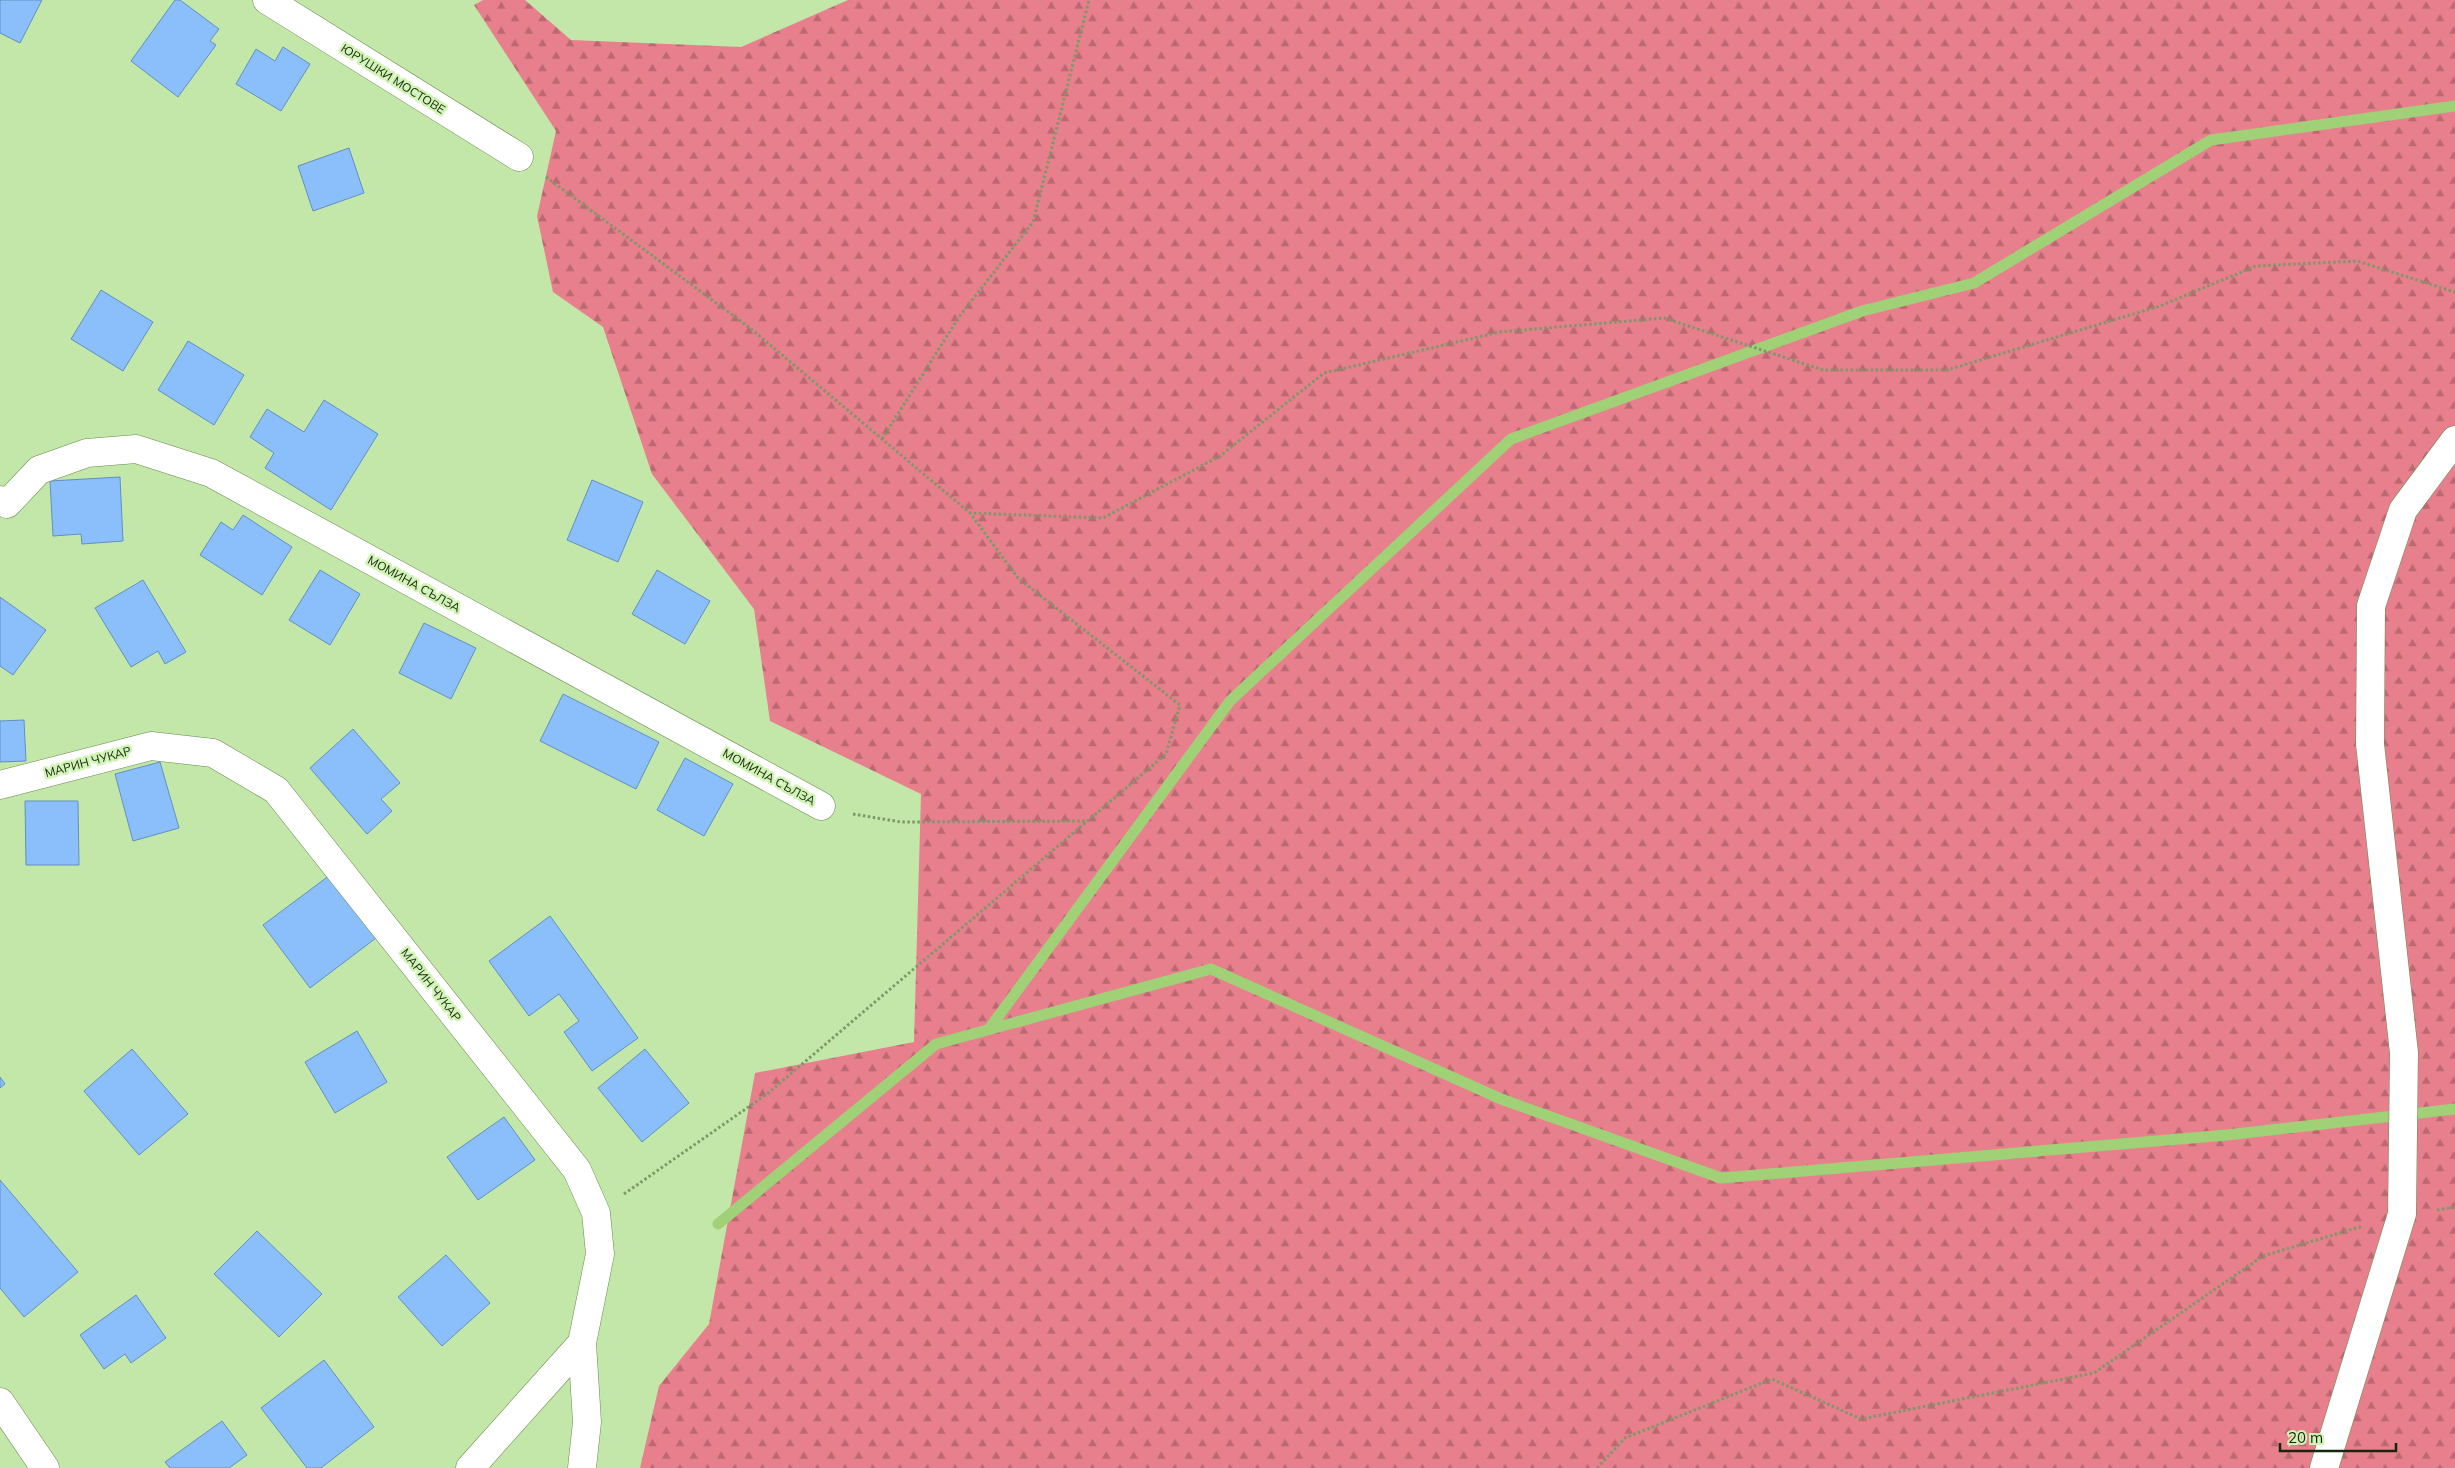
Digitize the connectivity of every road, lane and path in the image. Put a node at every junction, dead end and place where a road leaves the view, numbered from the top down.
1 (267, 0) edge
2 (1089, 0) edge
3 (519, 158) joint
4 (2455, 292) edge
5 (882, 439) junction
6 (2455, 440) edge
7 (2, 507) edge
8 (970, 513) junction
9 (0, 785) edge
10 (822, 806) joint
11 (1087, 821) junction
12 (2455, 1207) edge
13 (596, 1213) junction
14 (2402, 1214) junction
15 (582, 1344) junction
16 (0, 1402) edge
17 (45, 1468) edge
18 (470, 1468) edge
19 (582, 1468) edge
20 (1597, 1468) edge
21 (2324, 1468) edge

1 - 3 street, ЮРУШКИ МОСТОВЕ
2 - 5 path
3 - 5 path
4 - 8 path
5 - 8 path
6 - 14 street
7 - 10 street, МОМИНА СЪЛЗА
8 - 11 path
9 - 13 street, МАРИН ЧУКАР
10 - 11 path
11 - 13 path
12 - 14 path
13 - 15 street, МАРИН ЧУКАР
14 - 20 path
14 - 21 street
15 - 18 street
15 - 19 street, МАРИН ЧУКАР
16 - 17 street

